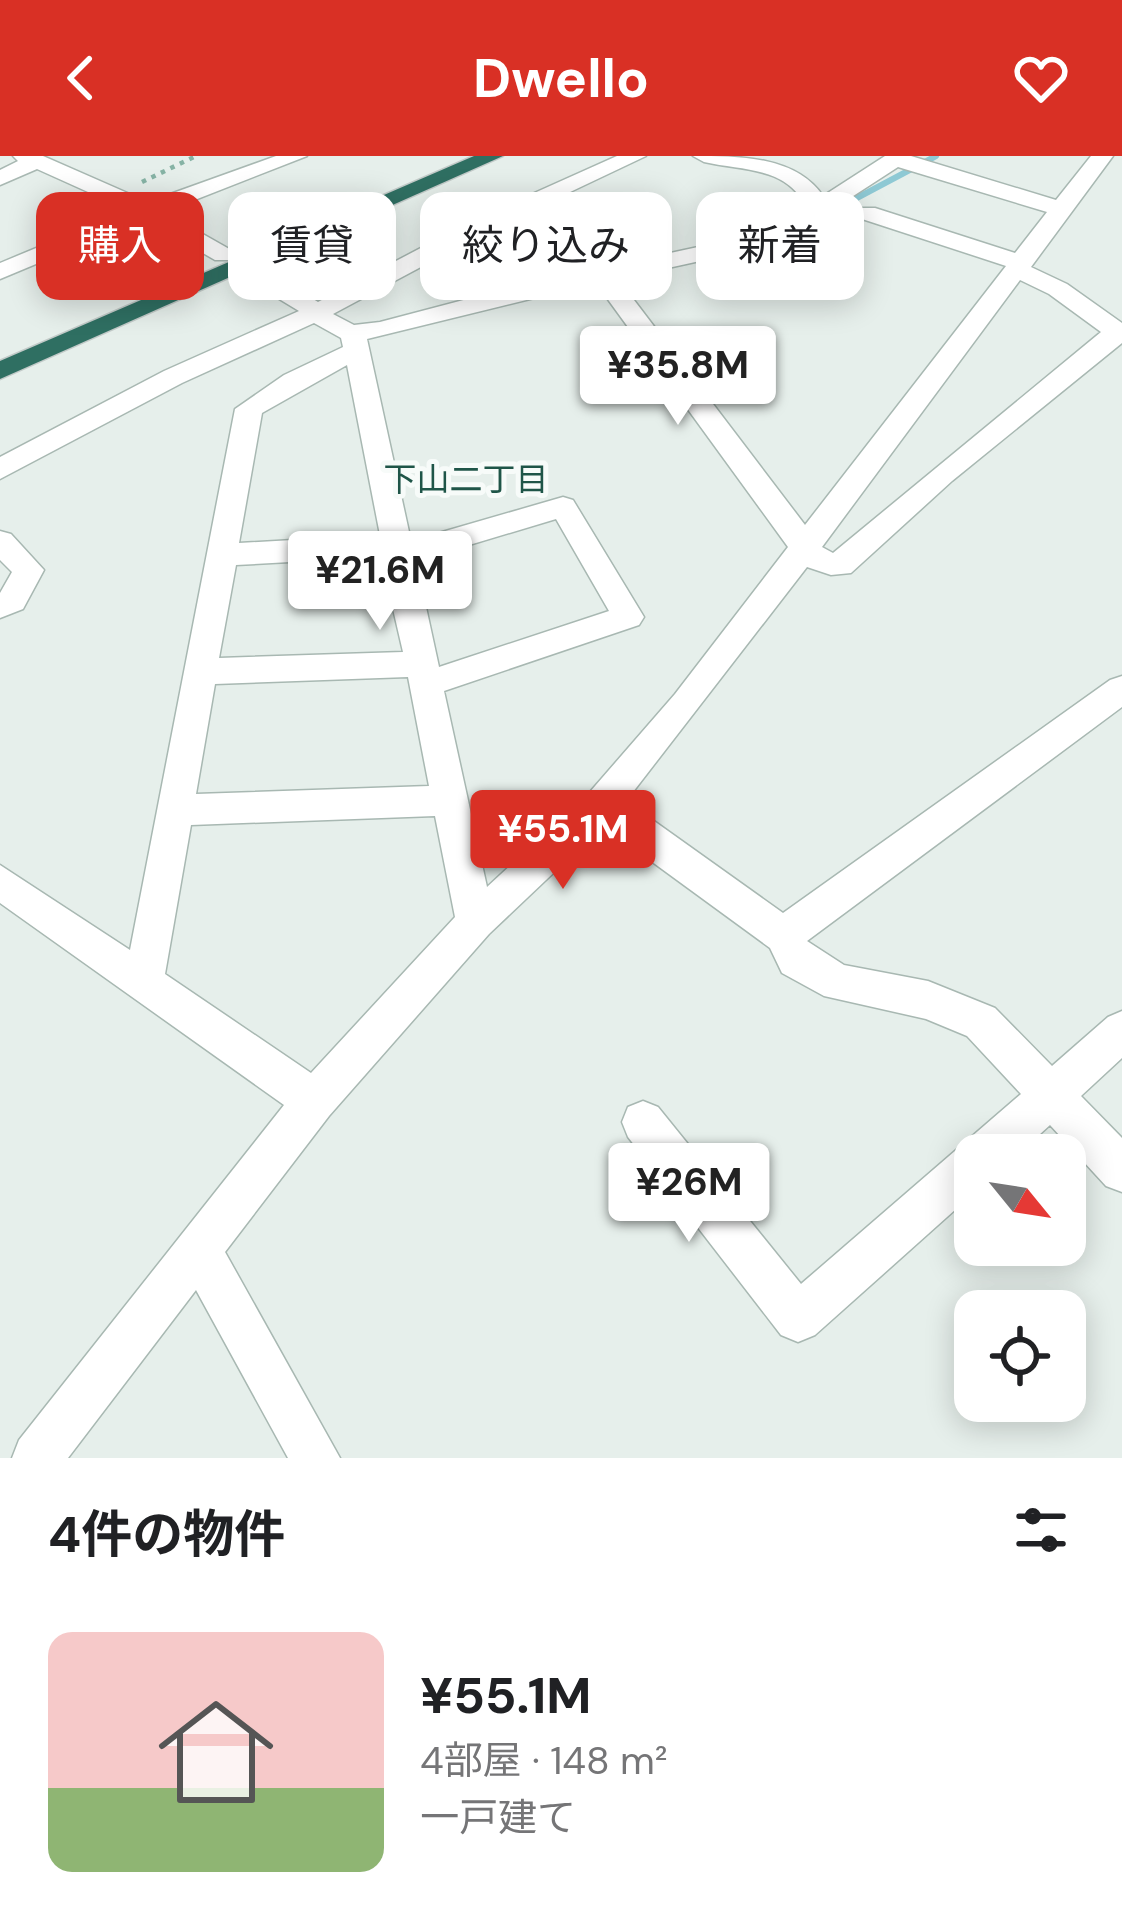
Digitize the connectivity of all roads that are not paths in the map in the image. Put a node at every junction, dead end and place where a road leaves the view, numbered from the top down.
1 (296, 156) edge
2 (492, 156) edge
3 (635, 156) edge
4 (704, 156) edge
5 (897, 158) edge
6 (29, 159) edge
7 (1108, 162) edge
8 (0, 178) edge
9 (112, 192) edge
10 (198, 192) edge
11 (813, 192) edge
12 (843, 192) edge
13 (1060, 208) junction
14 (867, 213) dead end
15 (204, 243) edge
16 (223, 254) dead end
17 (36, 257) edge
18 (1018, 266) junction
19 (0, 272) edge
20 (301, 300) edge
21 (512, 300) edge
22 (621, 300) edge
23 (314, 314) junction
24 (1120, 333) edge
25 (354, 342) junction
26 (0, 371) edge
27 (0, 469) edge
28 (0, 542) edge
29 (803, 549) junction
30 (396, 550) junction
31 (222, 555) junction
32 (0, 606) edge
33 (200, 672) junction
34 (424, 674) junction
35 (1122, 689) edge
36 (450, 800) junction
37 (602, 804) junction
38 (176, 810) junction
39 (0, 882) edge
40 (476, 922) junction
41 (784, 935) junction
42 (143, 984) junction
43 (1122, 1031) edge
44 (1049, 1097) junction
45 (314, 1101) junction
46 (643, 1122) dead end
47 (1008, 1134) edge
48 (1122, 1170) edge
49 (954, 1181) edge
50 (198, 1252) junction
51 (37, 1458) edge
52 (315, 1458) edge

1 - 10 street
2 - 26 highway
3 - 23 street
4 - 11 street
5 - 12 street
5 - 13 street
6 - 8 street
6 - 9 street
7 - 13 street
13 - 18 street
14 - 18 street
15 - 16 street
17 - 19 street
18 - 24 street
18 - 29 street
20 - 23 street
21 - 25 street
22 - 29 street
23 - 25 street
23 - 27 street
24 - 29 street
25 - 30 street
25 - 31 street
28 - 32 street
29 - 37 street
30 - 31 street
30 - 34 street
30 - 34 street
31 - 33 street
33 - 34 street
33 - 38 street
34 - 36 street
35 - 41 street
36 - 38 street
36 - 40 street
37 - 40 street
37 - 41 street
38 - 42 street
39 - 42 street
40 - 45 street
41 - 44 street
42 - 45 street
43 - 44 street
44 - 47 street
44 - 48 street
45 - 50 street
46 - 49 street
50 - 51 street
50 - 52 street

